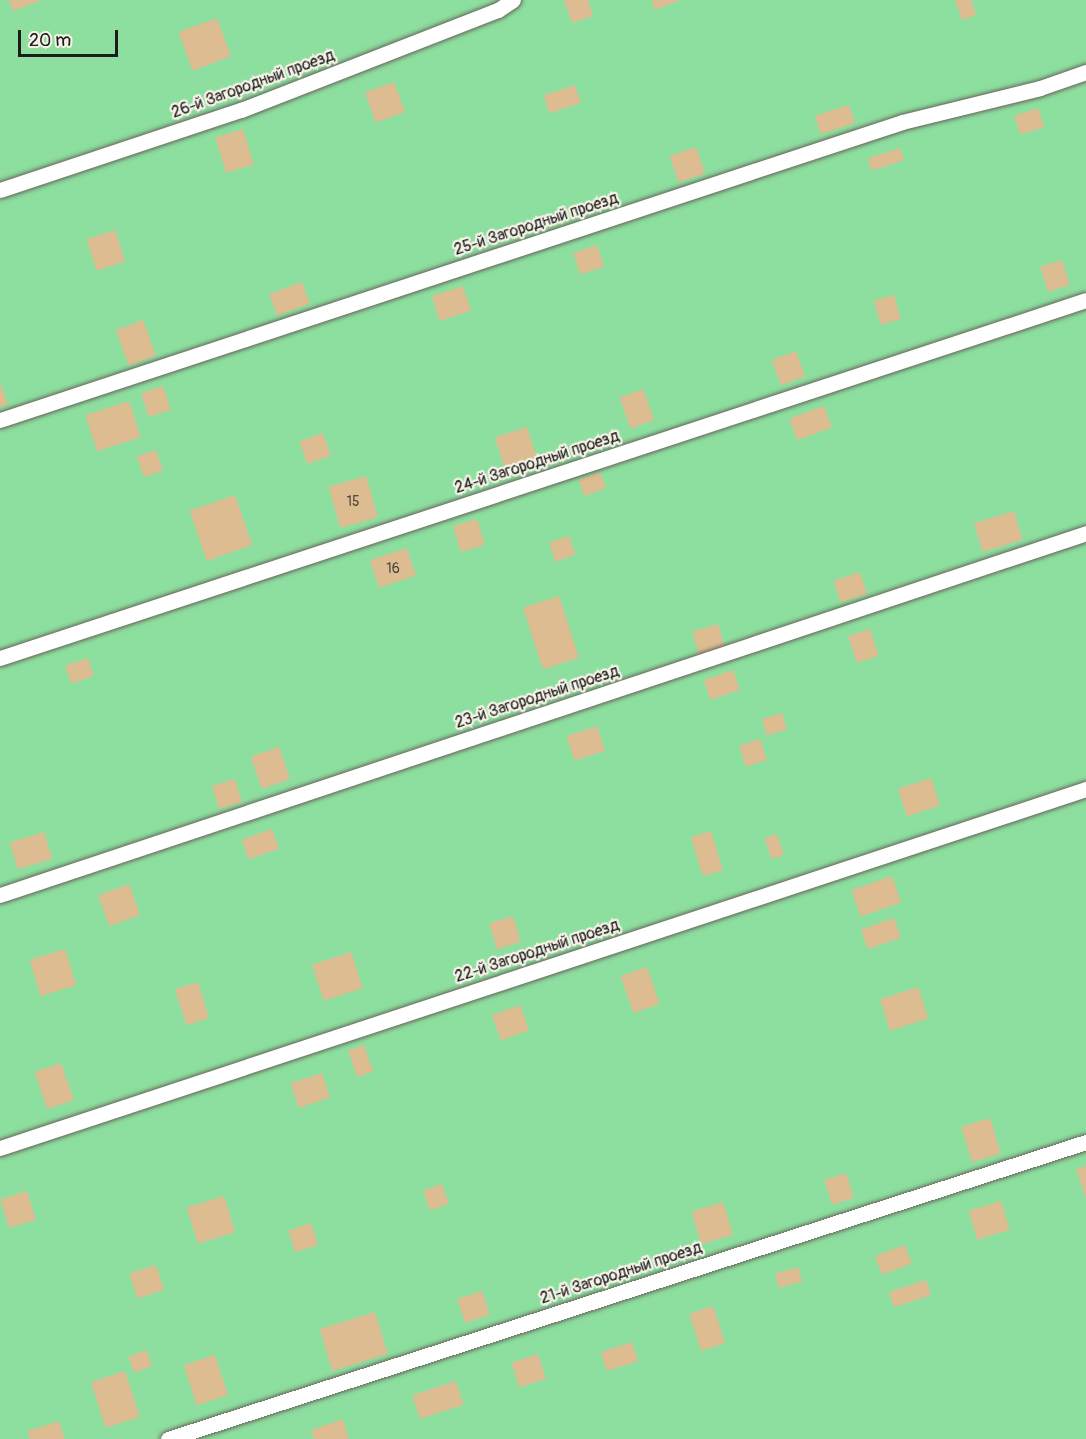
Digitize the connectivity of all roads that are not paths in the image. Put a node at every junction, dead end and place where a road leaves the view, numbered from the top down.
1 (513, 0) edge
2 (1086, 72) edge
3 (0, 190) edge
4 (1086, 300) edge
5 (0, 420) edge
6 (1086, 533) edge
7 (0, 658) edge
8 (1086, 789) edge
9 (0, 895) edge
10 (1086, 1142) edge
11 (0, 1148) edge
12 (168, 1439) edge

1 - 3 lane, 26-й Загородный проезд
2 - 5 lane, 25-й Загородный проезд
4 - 7 lane, 24-й Загородный проезд
6 - 9 lane, 23-й Загородный проезд
8 - 11 lane, 22-й Загородный проезд
10 - 12 lane, 21-й Загородный проезд

